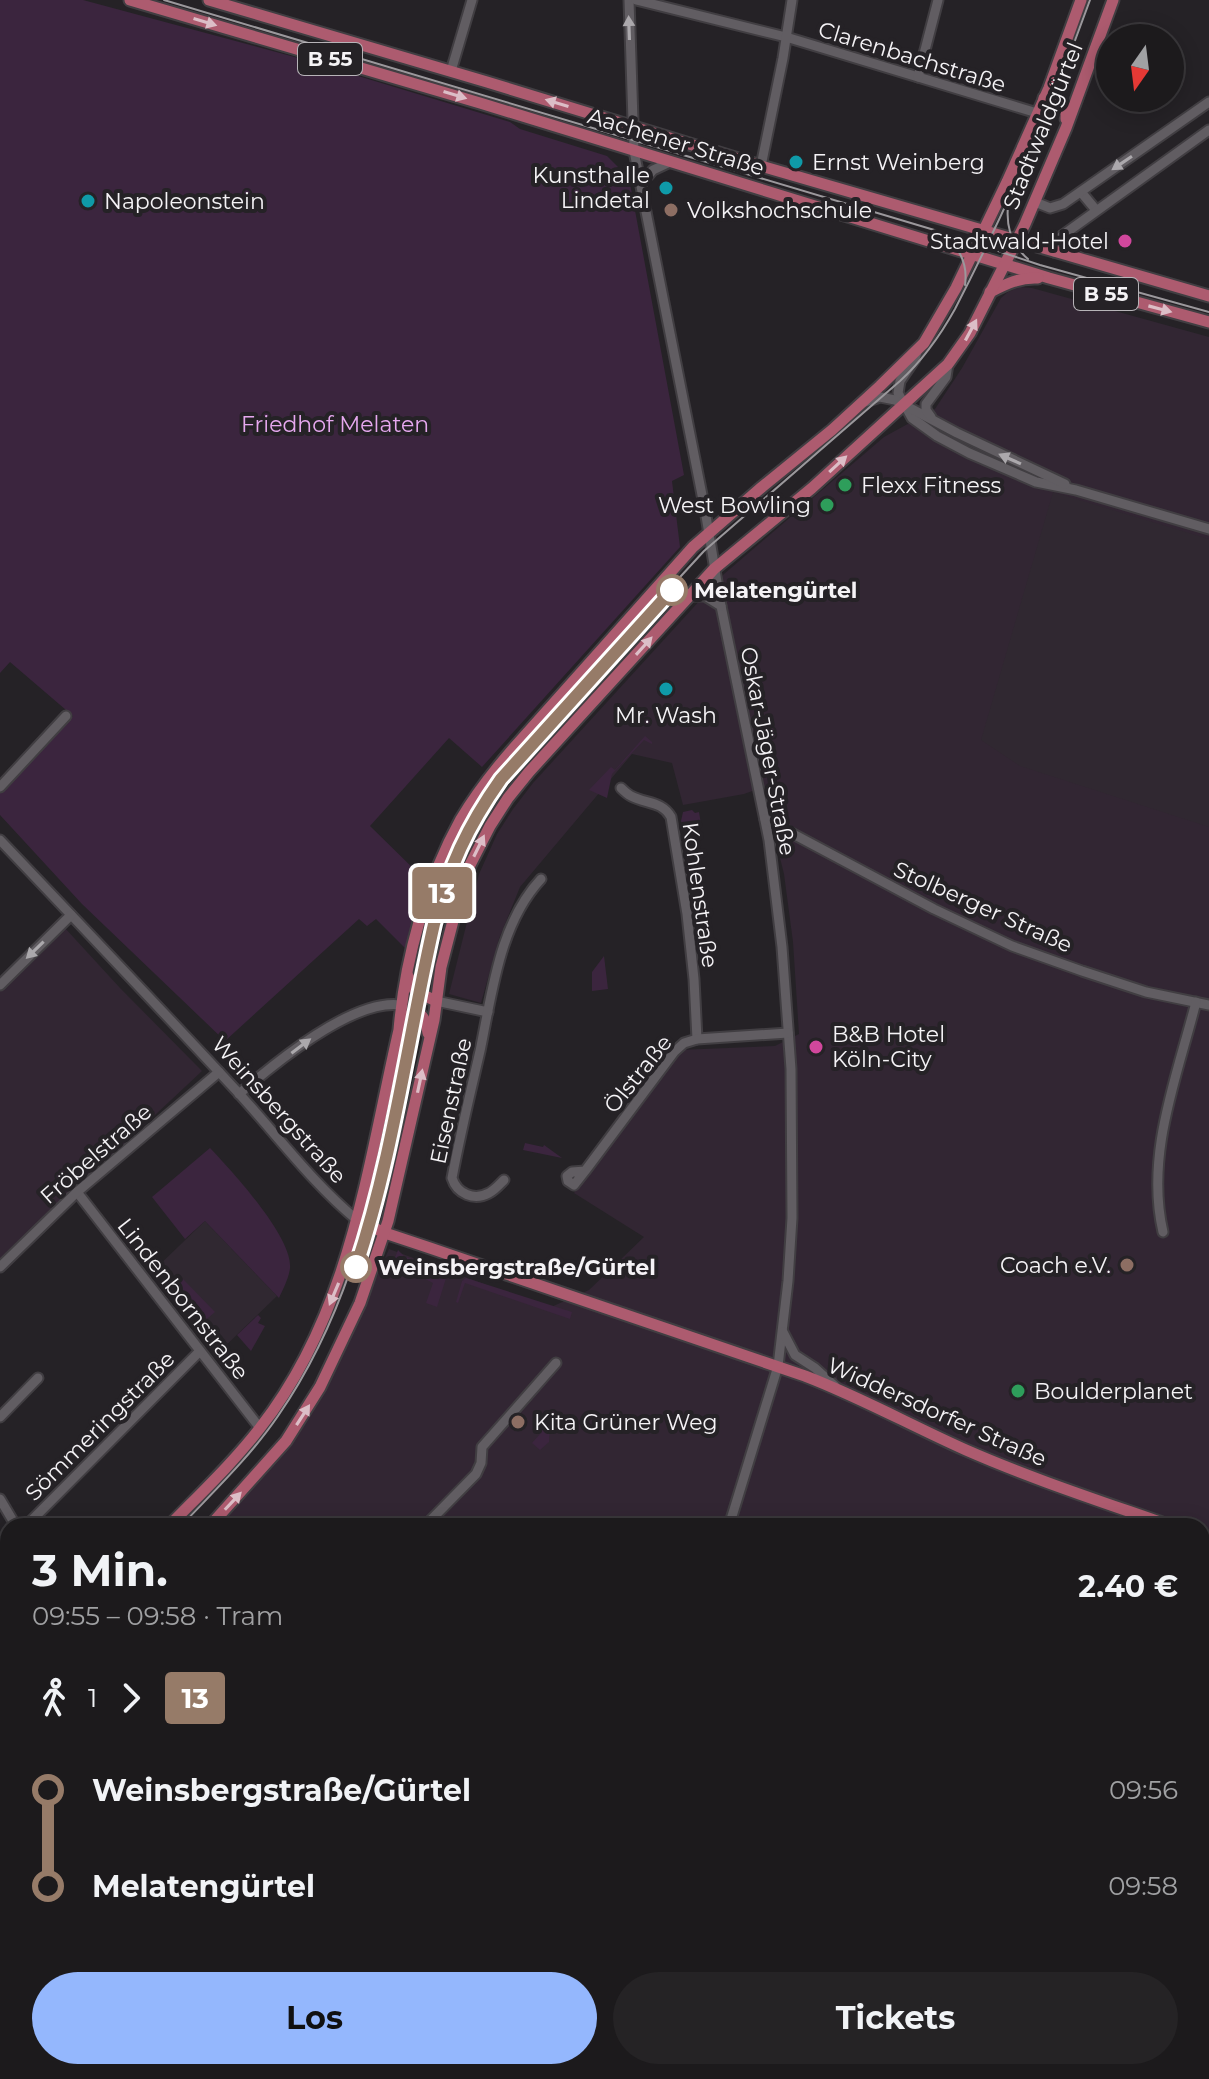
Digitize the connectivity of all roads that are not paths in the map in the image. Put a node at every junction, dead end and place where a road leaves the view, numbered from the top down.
1 (130, 0) edge
2 (209, 0) edge
3 (472, 0) edge
4 (629, 0) edge
5 (636, 0) edge
6 (792, 0) edge
7 (938, 0) edge
8 (1081, 0) edge
9 (1113, 0) edge
10 (249, 6) edge
11 (786, 37) junction
12 (451, 71) junction
13 (918, 77) junction
14 (1044, 98) junction
15 (1209, 102) edge
16 (1037, 113) junction
17 (632, 126) junction
18 (1066, 128) junction
19 (1209, 130) edge
20 (1159, 138) junction
21 (610, 143) junction
22 (634, 151) junction
23 (1172, 156) junction
24 (670, 162) junction
25 (761, 166) junction
26 (641, 184) junction
27 (1081, 192) junction
28 (1035, 202) junction
29 (1096, 210) junction
30 (984, 231) junction
31 (1017, 241) junction
32 (1054, 252) junction
33 (973, 255) junction
34 (1004, 265) junction
35 (1049, 278) junction
36 (990, 292) junction
37 (1209, 296) edge
38 (1209, 322) edge
39 (917, 352) junction
40 (948, 364) junction
41 (862, 403) junction
42 (904, 404) junction
43 (892, 415) junction
44 (912, 418) junction
45 (933, 420) junction
46 (1076, 490) junction
47 (1209, 529) edge
48 (708, 534) junction
49 (714, 569) junction
50 (688, 596) junction
51 (721, 606) junction
52 (66, 716) dead end
53 (0, 787) edge
54 (621, 788) dead end
55 (765, 819) junction
56 (0, 840) edge
57 (541, 879) dead end
58 (71, 915) junction
59 (408, 976) junction
60 (0, 985) edge
61 (436, 1001) junction
62 (1196, 1002) junction
63 (401, 1005) junction
64 (1209, 1005) edge
65 (488, 1012) junction
66 (399, 1030) junction
67 (788, 1033) junction
68 (429, 1038) junction
69 (697, 1039) junction
70 (219, 1072) junction
71 (239, 1094) junction
72 (585, 1171) dead end
73 (504, 1180) dead end
74 (77, 1192) junction
75 (357, 1220) junction
76 (1163, 1232) dead end
77 (385, 1233) junction
78 (1, 1265) edge
79 (782, 1331) junction
80 (200, 1351) junction
81 (556, 1363) dead end
82 (778, 1366) junction
83 (38, 1378) dead end
84 (838, 1388) junction
85 (0, 1417) edge
86 (260, 1428) junction
87 (0, 1499) edge
88 (11, 1518) edge
89 (34, 1518) edge
90 (177, 1518) edge
91 (217, 1518) edge
92 (433, 1518) edge
93 (731, 1518) edge
94 (1149, 1518) edge

1 -> 21 main road, Aachener Straße / B 55
2 - 10 main road, Aachener Straße / B 55
3 - 12 street
17 -> 4 street, Oskar-Jäger-Straße
5 - 11 street, Clarenbachstraße
6 - 11 street
7 - 13 street
8 - 14 main road, Stadtwaldgürtel
9 - 18 main road, Stadtwaldgürtel
10 - 12 main road, Aachener Straße / B 55
11 - 13 street, Clarenbachstraße
11 - 25 street
17 -> 12 main road, Aachener Straße / B 55
13 - 16 street, Clarenbachstraße
14 - 16 main road, Stadtwaldgürtel
14 - 18 main road
15 - 20 street
16 - 30 main road, Stadtwaldgürtel
17 - 21 main road
17 - 22 street, Oskar-Jäger-Straße
17 - 25 main road, Aachener Straße / B 55
18 - 28 main road, Stadtwaldgürtel
19 - 23 street
20 - 23 street
20 -> 27 street
21 - 22 main road, Aachener Straße / B 55
22 - 24 main road, Aachener Straße / B 55
22 - 26 street, Oskar-Jäger-Straße
23 - 29 street
24 - 26 street
24 - 33 main road, Aachener Straße / B 55
25 - 30 main road, Aachener Straße / B 55
26 - 48 street, Oskar-Jäger-Straße
27 - 28 street
27 - 29 street
28 - 31 main road, Stadtwaldgürtel
29 - 32 street
30 - 31 main road, Aachener Straße / B 55
30 - 33 main road, Stadtwaldgürtel
31 - 32 main road, Aachener Straße / B 55
31 - 34 main road, Stadtwaldgürtel
32 - 37 main road, Aachener Straße / B 55
33 - 34 main road, Aachener Straße / B 55
33 - 39 main road
34 - 35 main road, Aachener Straße / B 55
34 - 36 main road
35 - 36 main road
35 -> 38 main road, Aachener Straße / B 55
40 -> 36 main road
39 - 41 main road
39 - 42 street
40 - 42 main road
40 - 45 street
41 - 42 street
41 - 48 main road
42 - 43 main road
42 - 44 street
42 - 45 street
43 - 44 street
49 -> 43 main road
44 - 46 street
46 -> 45 street
46 - 47 street
48 - 49 street, Oskar-Jäger-Straße
48 - 59 main road
49 - 50 main road
49 - 51 street, Oskar-Jäger-Straße
50 - 51 street
61 -> 50 main road
51 - 55 street, Oskar-Jäger-Straße
52 - 53 street
54 - 69 street, Kohlenstraße
55 - 62 street, Stolberger Straße
55 - 67 street, Oskar-Jäger-Straße
56 - 58 street, Weinsbergstraße
57 - 65 street, Eisenstraße
58 -> 60 street
58 - 70 street, Weinsbergstraße
59 - 61 main road
59 - 63 main road
61 - 65 street, Eisenstraße
61 - 68 main road
62 - 64 street, Stolberger Straße
62 - 76 street
63 - 66 main road
71 -> 63 street
65 - 73 street, Eisenstraße
66 - 68 main road
66 - 75 main road
67 - 69 street, Ölstraße
67 - 79 street, Oskar-Jäger-Straße
77 -> 68 main road
69 - 72 street, Ölstraße
70 - 71 street, Weinsbergstraße
70 - 74 street, Fröbelstraße
71 - 75 street, Weinsbergstraße
74 - 78 street, Fröbelstraße
74 - 80 street, Lindenbornstraße
75 - 77 main road, Weinsbergstraße
75 -> 86 main road
77 - 82 main road, Weinsbergstraße
91 -> 77 main road
79 - 82 street, Oskar-Jäger-Straße
79 - 84 street
80 - 86 street, Lindenbornstraße
80 - 89 street, Sömmeringstraße
81 - 92 street
82 - 84 main road, Widdersdorfer Straße
82 - 93 street, Oskar-Jäger-Straße
83 - 85 street
84 - 94 main road, Widdersdorfer Straße
86 - 90 main road
87 - 88 street

